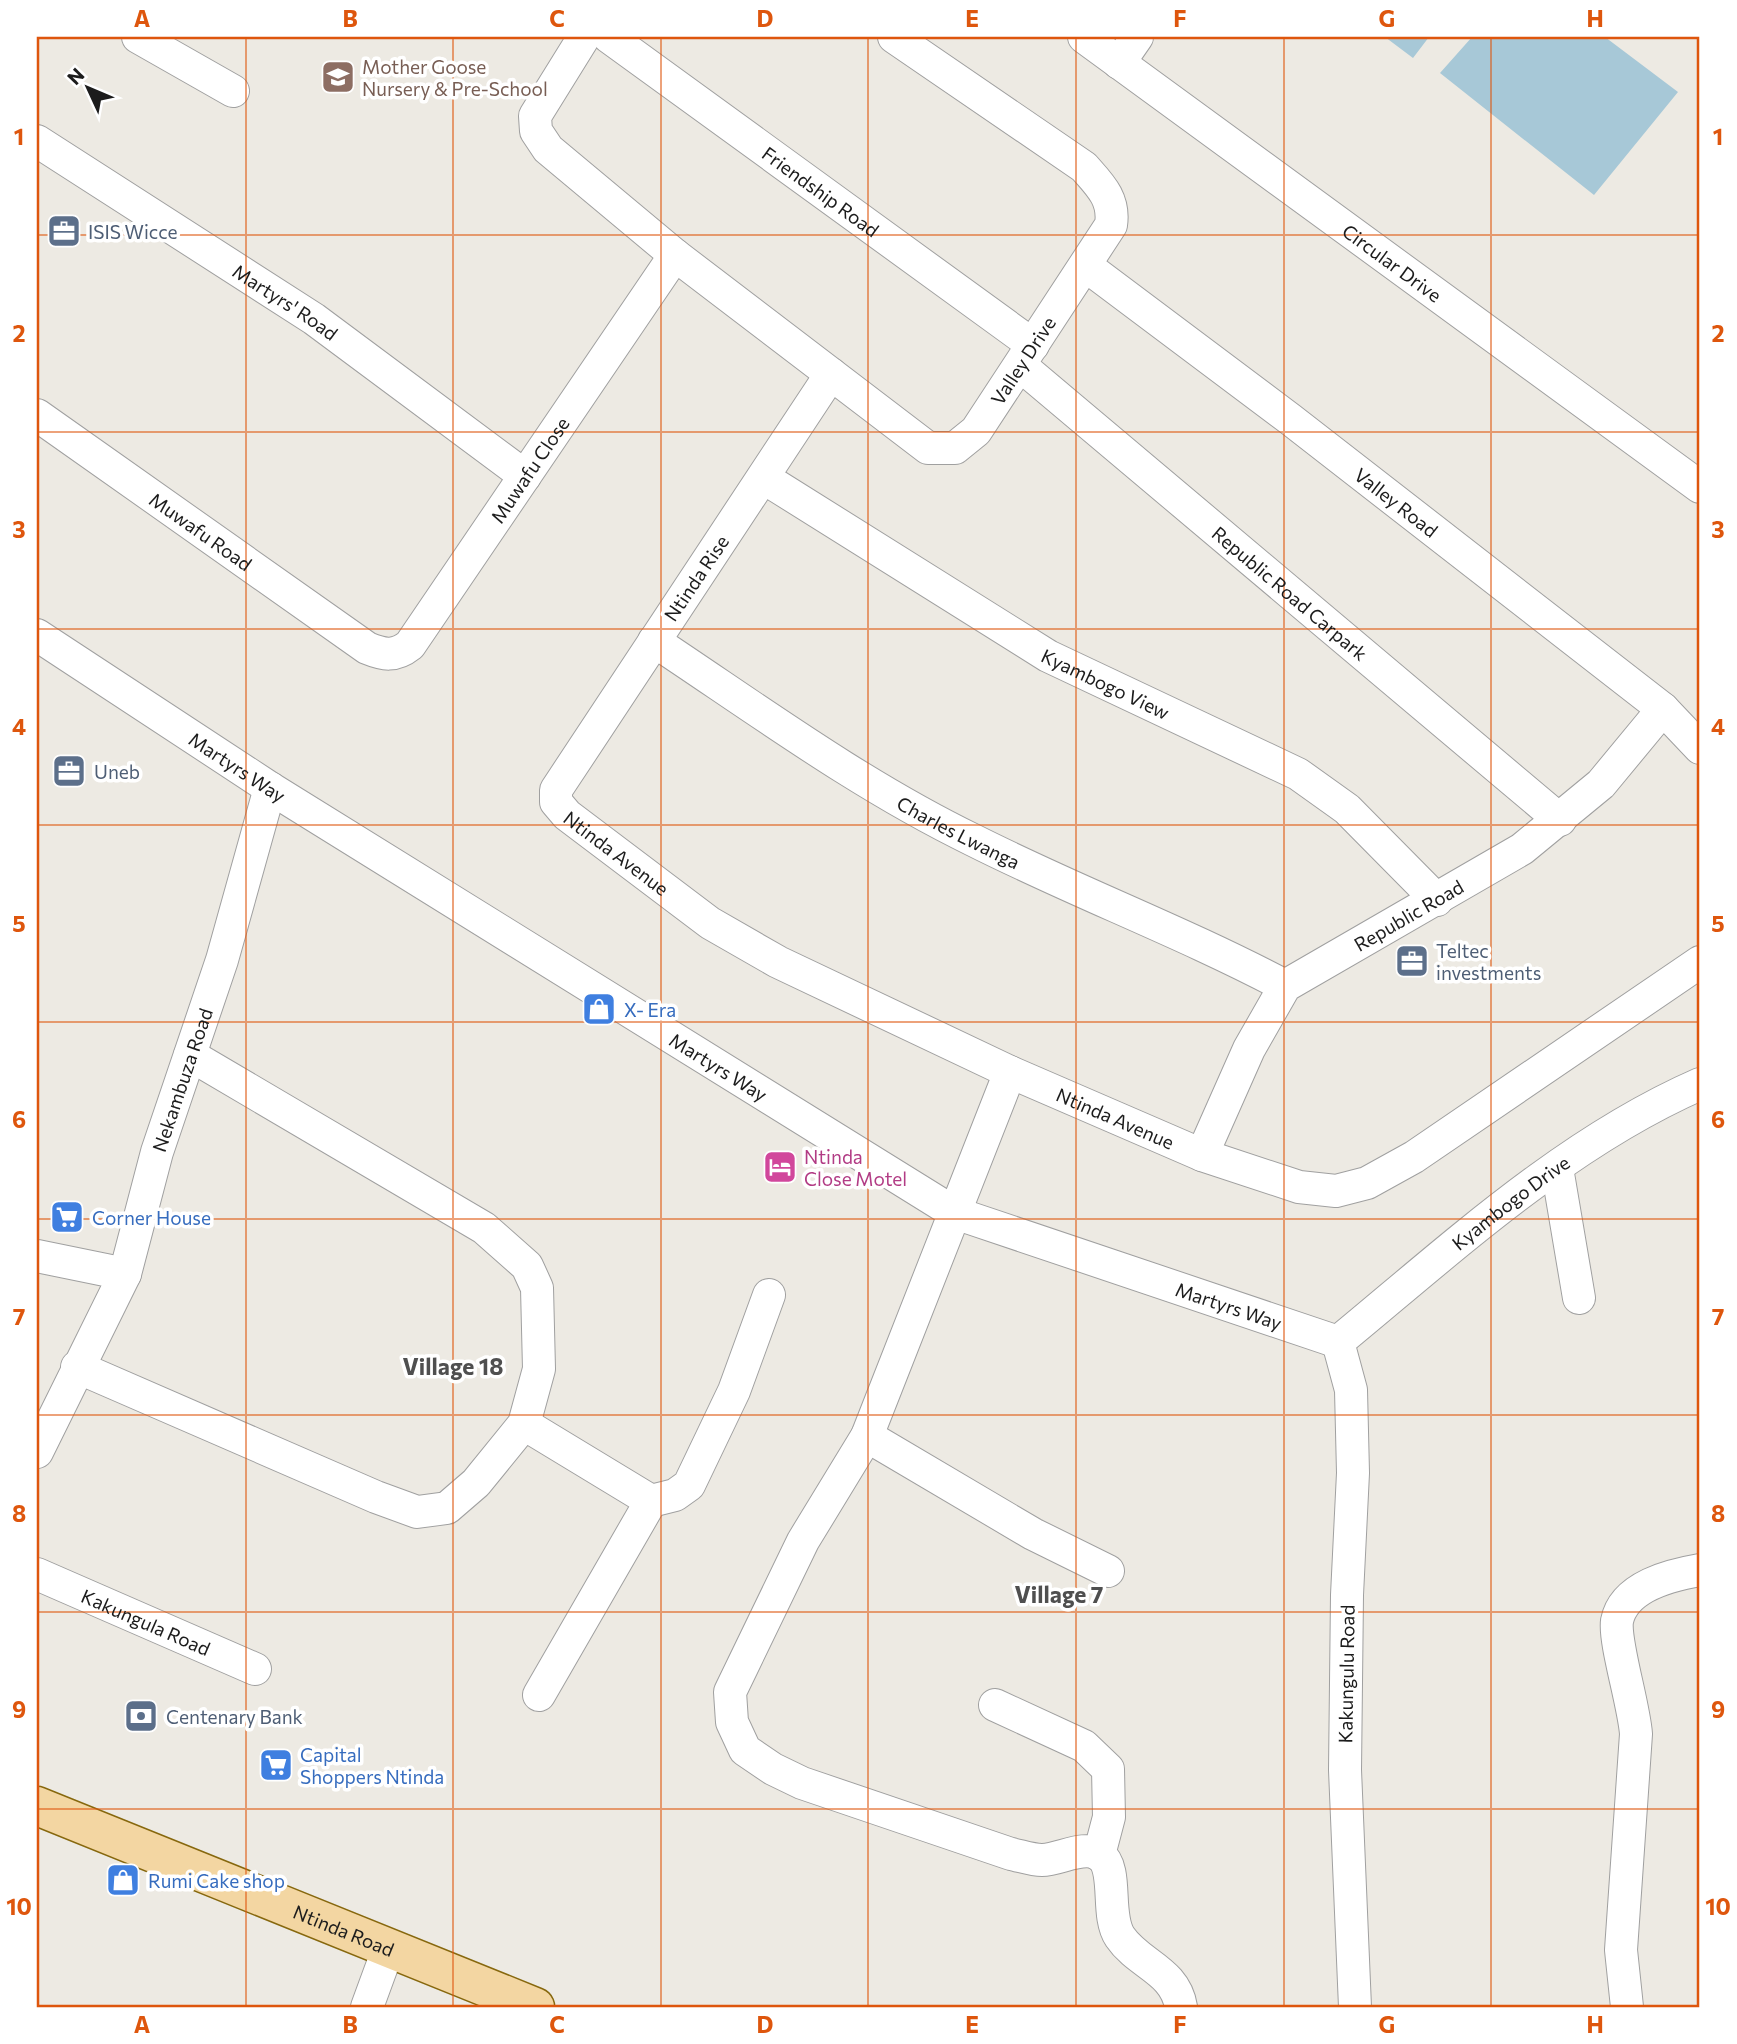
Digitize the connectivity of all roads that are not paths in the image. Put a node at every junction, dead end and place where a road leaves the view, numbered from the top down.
1 (138, 37) edge
2 (584, 37) edge
3 (609, 37) edge
4 (894, 37) edge
5 (1084, 37) edge
6 (1137, 37) edge
7 (1119, 63) junction
8 (233, 91) dead end
9 (37, 141) edge
10 (675, 255) junction
11 (1086, 266) junction
12 (1027, 355) junction
13 (831, 374) junction
14 (37, 415) edge
15 (525, 476) junction
16 (764, 478) junction
17 (1700, 487) edge
18 (37, 635) edge
19 (654, 641) junction
20 (367, 648) joint
21 (1664, 709) junction
22 (1700, 748) edge
23 (559, 781) joint
24 (270, 788) junction
25 (1560, 820) junction
26 (1437, 900) junction
27 (1700, 962) edge
28 (1285, 986) junction
29 (190, 1055) junction
30 (1010, 1072) junction
31 (1700, 1084) edge
32 (1202, 1155) junction
33 (1558, 1168) junction
34 (956, 1213) junction
35 (37, 1255) edge
36 (125, 1274) junction
37 (769, 1295) dead end
38 (1579, 1298) dead end
39 (1338, 1342) junction
40 (77, 1367) junction
41 (524, 1424) junction
42 (867, 1436) junction
43 (37, 1452) edge
44 (651, 1501) junction
45 (1700, 1570) edge
46 (1108, 1571) dead end
47 (37, 1574) edge
48 (255, 1669) dead end
49 (539, 1695) dead end
50 (995, 1706) dead end
51 (37, 1806) edge
52 (1099, 1855) junction
53 (389, 1947) junction
54 (367, 2007) edge
55 (535, 2007) edge
56 (1181, 2007) edge
57 (1355, 2007) edge
58 (1627, 2007) edge

1 - 8 street
2 - 10 street, Valley Drive
3 - 12 street, Friendship Road
4 - 11 street, Valley Drive
5 - 7 street, Circular Drive
6 - 7 street
7 - 17 street, Circular Drive
9 - 15 street, Martyrs' Road
10 - 13 street, Valley Drive
10 - 15 street, Muwafu Close
11 - 12 street, Valley Drive
11 - 21 street, Valley Road
12 - 13 street, Valley Drive
12 - 25 street, Republic Road Carpark
13 - 16 street, Ntinda Rise
14 - 20 street, Muwafu Road
15 - 20 street, Muwafu Close
16 - 19 street, Ntinda Rise
16 - 26 street, Kyambogo View
18 - 24 street, Martyrs Way
19 - 23 street, Ntinda Rise
19 - 28 street, Charles Lwanga
21 - 22 street, Valley Road
21 - 25 street, Republic Road
23 - 30 street, Ntinda Avenue
24 - 29 street, Nekambuza Road
24 - 34 street, Martyrs Way
25 - 26 street, Republic Road
26 - 28 street, Republic Road
27 - 32 street, Ntinda Avenue
28 - 32 street
29 - 36 street, Nekambuza Road
29 - 41 street
30 - 32 street, Ntinda Avenue
30 - 34 street
31 - 33 street, Kyambogo Drive
33 - 38 street
33 - 39 street, Kyambogo Drive
34 - 39 street, Martyrs Way
34 - 42 street
35 - 36 street
36 - 40 street, Nekambuza Road
37 - 44 street
39 - 57 street, Kakungulu Road
40 - 41 street
40 - 43 street
41 - 44 street
42 - 46 street
42 - 52 street
44 - 49 street
45 - 58 street
47 - 48 street, Kakungula Road
50 - 52 street
51 - 53 main road, Ntinda Road
52 - 56 street
53 - 54 street
53 - 55 main road, Ntinda Road

